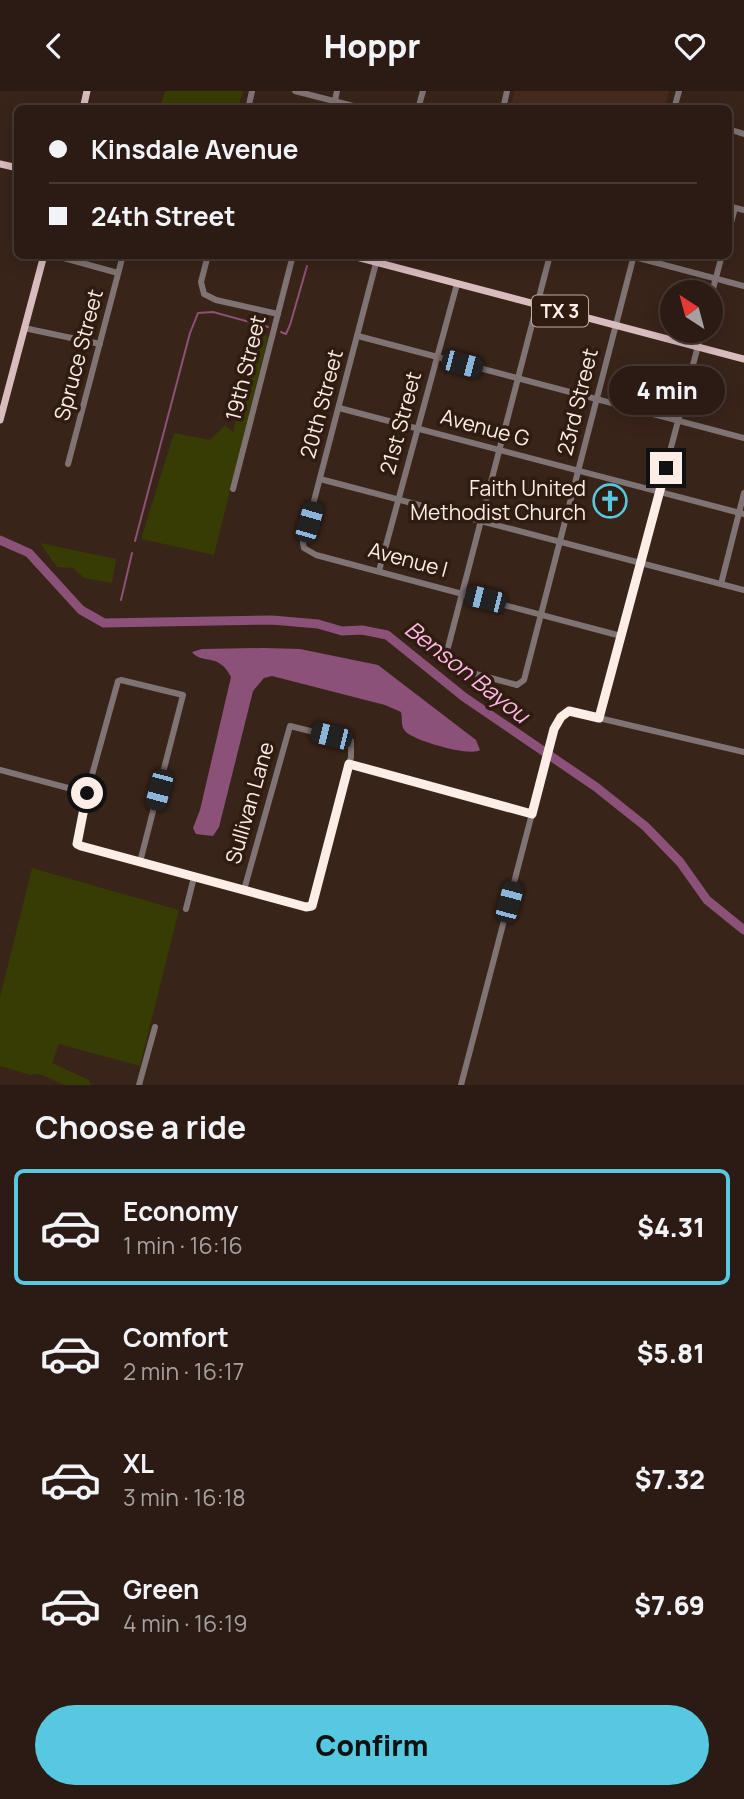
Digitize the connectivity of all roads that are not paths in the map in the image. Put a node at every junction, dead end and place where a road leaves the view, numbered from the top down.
1 (295, 91) edge
2 (337, 91) edge
3 (335, 101) junction
4 (334, 105) edge
5 (350, 105) edge
6 (732, 207) edge
7 (744, 210) edge
8 (43, 259) edge
9 (67, 259) edge
10 (122, 259) edge
11 (207, 259) edge
12 (292, 259) edge
13 (362, 259) edge
14 (549, 259) edge
15 (632, 259) edge
16 (644, 259) edge
17 (721, 259) edge
18 (376, 263) junction
19 (118, 273) junction
20 (716, 279) junction
21 (457, 284) junction
22 (744, 286) edge
23 (537, 305) junction
24 (278, 314) junction
25 (616, 326) junction
26 (24, 328) junction
27 (358, 337) junction
28 (699, 343) edge
29 (100, 344) junction
30 (698, 347) junction
31 (437, 358) junction
32 (744, 359) edge
33 (517, 379) junction
34 (597, 400) junction
35 (339, 408) junction
36 (0, 420) edge
37 (679, 421) junction
38 (418, 428) junction
39 (744, 438) edge
40 (499, 450) junction
41 (68, 464) dead end
42 (579, 471) junction
43 (320, 479) junction
44 (233, 489) dead end
45 (660, 492) junction
46 (744, 493) edge
47 (399, 499) junction
48 (741, 514) edge
49 (480, 521) junction
50 (561, 542) junction
51 (307, 551) joint
52 (641, 563) junction
53 (379, 571) junction
54 (721, 584) junction
55 (744, 590) edge
56 (462, 592) junction
57 (542, 614) junction
58 (621, 636) junction
59 (599, 718) junction
60 (744, 752) edge
61 (349, 764) junction
62 (0, 770) edge
63 (87, 793) junction
64 (532, 814) junction
65 (140, 862) junction
66 (194, 877) junction
67 (244, 890) junction
68 (186, 909) dead end
69 (155, 1027) dead end
70 (139, 1085) edge
71 (461, 1085) edge

1 - 3 street
2 - 3 street
3 - 4 street
3 - 5 street
6 - 7 street
8 - 26 main road
9 - 19 street
10 - 19 street, Spruce Street
11 - 24 street
12 - 24 street, 19th Street
13 - 18 main road, TX 3
14 - 23 street
15 - 25 street, 23rd Street
16 - 20 street
17 - 20 street
18 - 21 main road, TX 3
18 - 27 street, 20th Street
19 - 29 street, Spruce Street
20 - 22 street
21 - 23 main road, TX 3
21 - 31 street, 21st Street
23 - 25 main road, TX 3
23 - 33 street
24 - 44 street, 19th Street
25 - 30 main road, TX 3
25 - 34 street, 23rd Street
26 - 29 street
26 - 36 main road
27 - 31 street
27 - 35 street, 20th Street
28 - 30 street
29 - 41 street, Spruce Street
30 - 32 main road, TX 3
30 - 37 street
31 - 33 street
31 - 38 street, 21st Street
33 - 34 street
33 - 40 street
34 - 37 street
34 - 42 street, 23rd Street
35 - 38 street, Avenue G
35 - 43 street, 20th Street
37 - 39 street
37 - 45 street
38 - 40 street, Avenue G
38 - 47 street, 21st Street
40 - 42 street, Avenue G
40 - 49 street
42 - 45 street, Avenue G
42 - 50 street, 23rd Street
43 - 47 street
43 - 51 street, 20th Street
45 - 48 street, Avenue G
45 - 52 street
46 - 48 street
47 - 49 street
47 - 53 street, 21st Street
48 - 54 street
49 - 50 street
49 - 56 street
50 - 52 street
50 - 57 street, 23rd Street
51 - 53 street, Avenue I
52 - 54 street
52 - 58 street
53 - 56 street, Avenue I
54 - 55 street
56 - 57 street, Avenue I
56 - 57 street, 23rd Street
57 - 58 street, Avenue I
58 - 59 street
59 - 60 street
59 - 64 street
61 - 64 street
61 - 67 street
61 - 67 street, Sullivan Lane
62 - 63 street
63 - 65 street
63 - 65 street
64 - 71 street
65 - 66 street
66 - 67 street
66 - 68 street
69 - 70 street

